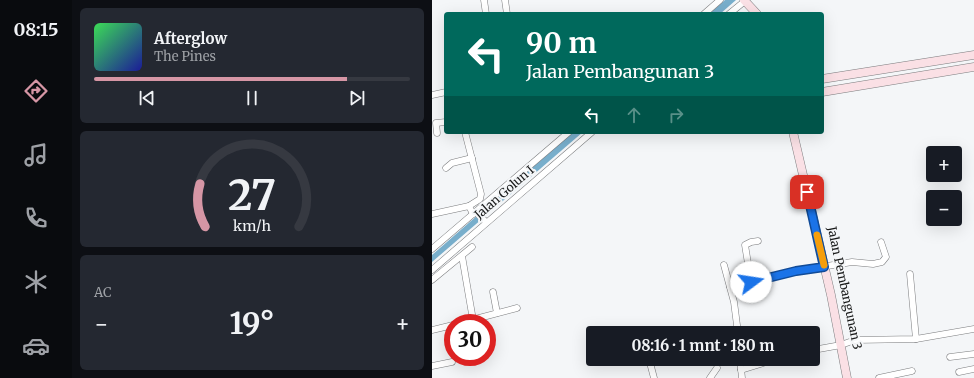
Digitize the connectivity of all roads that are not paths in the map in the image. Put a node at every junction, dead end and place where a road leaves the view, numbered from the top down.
1 (484, 0) edge
2 (505, 0) edge
3 (720, 0) edge
4 (746, 0) edge
5 (486, 12) edge
6 (508, 12) edge
7 (706, 12) edge
8 (733, 12) edge
9 (755, 12) edge
10 (759, 12) edge
11 (974, 55) edge
12 (974, 66) edge
13 (870, 70) junction
14 (824, 79) edge
15 (871, 83) junction
16 (444, 92) edge
17 (824, 92) edge
18 (432, 95) edge
19 (444, 122) edge
20 (437, 134) dead end
21 (466, 134) edge
22 (567, 134) edge
23 (590, 134) edge
24 (794, 134) edge
25 (798, 134) edge
26 (472, 158) junction
27 (446, 168) dead end
28 (480, 199) junction
29 (487, 203) junction
30 (469, 206) junction
31 (476, 213) junction
32 (432, 214) edge
33 (485, 222) junction
34 (758, 241) dead end
35 (881, 242) dead end
36 (472, 247) dead end
37 (432, 249) edge
38 (462, 256) junction
39 (724, 266) dead end
40 (827, 266) junction
41 (432, 270) edge
42 (910, 274) dead end
43 (432, 280) edge
44 (751, 282) junction
45 (730, 288) junction
46 (493, 292) dead end
47 (517, 308) dead end
48 (497, 313) junction
49 (472, 314) edge
50 (494, 314) edge
51 (737, 326) edge
52 (444, 327) edge
53 (974, 329) edge
54 (432, 330) edge
55 (916, 339) junction
56 (843, 344) junction
57 (820, 349) edge
58 (974, 354) edge
59 (950, 357) dead end
60 (444, 364) edge
61 (432, 366) edge
62 (651, 366) edge
63 (741, 366) edge
64 (754, 366) edge
65 (717, 368) dead end
66 (974, 369) edge
67 (741, 370) junction
68 (912, 371) dead end
69 (959, 372) dead end
70 (654, 378) edge
71 (710, 378) edge
72 (742, 378) edge
73 (847, 378) edge
74 (850, 378) edge
75 (880, 378) edge

1 - 5 street
2 - 6 street
3 - 7 street
4 - 8 street
4 - 9 street
4 - 10 street
11 - 13 street
12 - 15 street
13 - 14 street
13 - 15 street
15 - 17 street
16 - 18 street
19 - 20 street
21 - 26 street
22 - 29 street
23 - 33 street, Jalan Golun I
24 - 40 street, Jalan Pembangunan 3
25 - 40 street, Jalan Pembangunan 3
26 - 27 street
26 - 28 street
28 - 29 street
28 - 30 street
29 - 31 street
30 - 31 street
30 - 32 street
31 - 33 street
31 - 37 street
33 - 41 street, Jalan Golun I
34 - 44 street
35 - 40 street
36 - 38 street
38 - 43 street
38 - 49 street
39 - 45 street
40 - 44 street
40 - 56 street, Jalan Pembangunan 3
42 - 55 street
44 - 45 street
45 - 51 street
46 - 48 street
47 - 48 street
48 - 50 street
52 - 54 street
53 - 55 street
55 - 56 street
56 - 57 street
56 - 73 street, Jalan Pembangunan 3
56 - 74 street, Jalan Pembangunan 3
58 - 59 street
60 - 61 street
62 - 70 street
63 - 67 street
64 - 67 street
65 - 71 street
66 - 69 street
67 - 72 street
68 - 75 street

